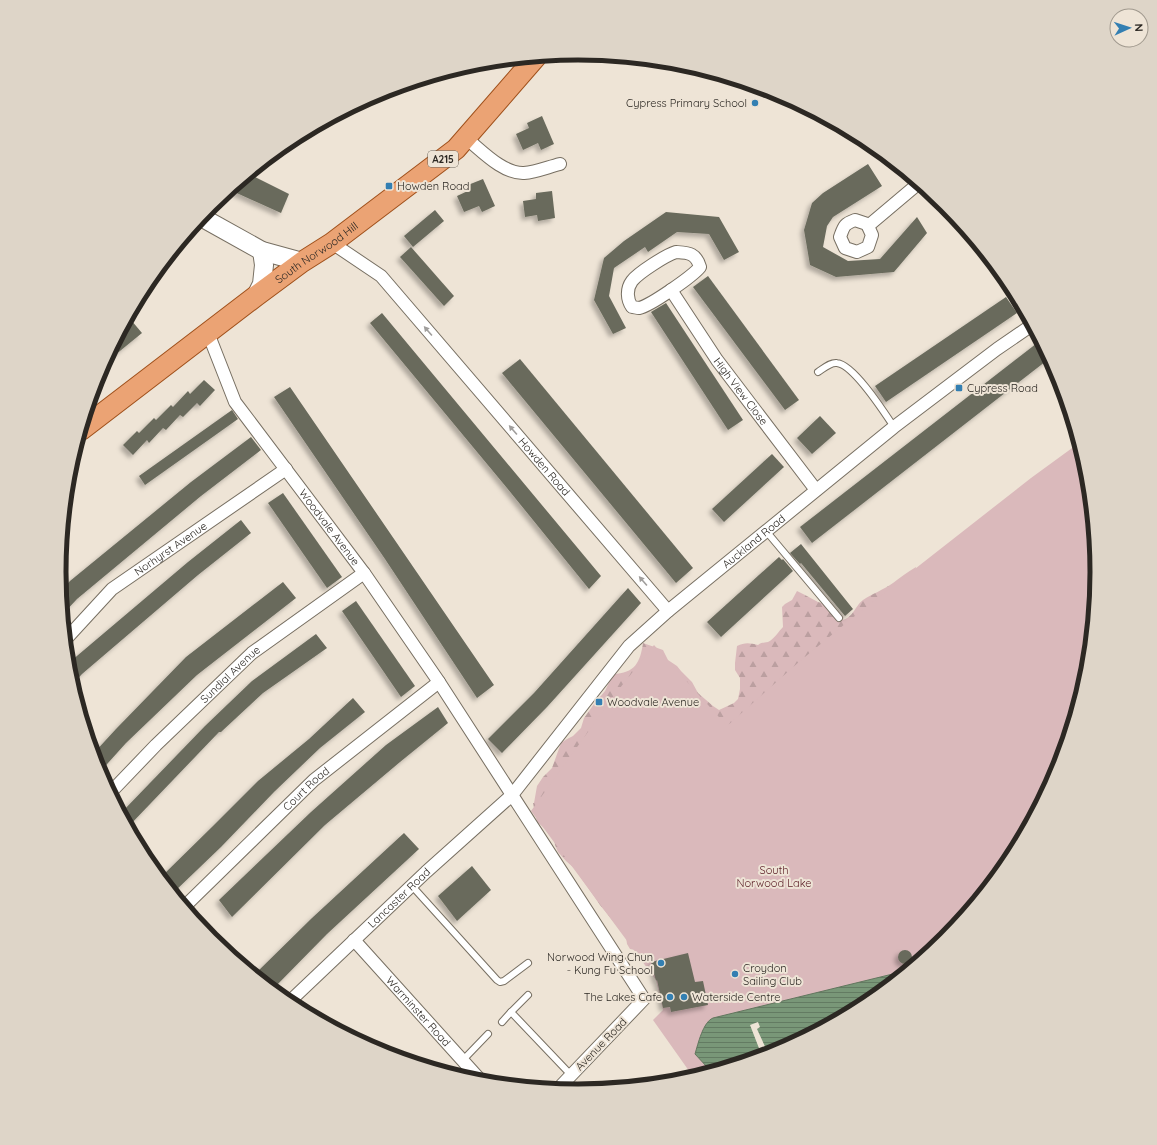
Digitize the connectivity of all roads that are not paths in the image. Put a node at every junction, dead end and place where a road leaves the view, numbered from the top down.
1 (528, 63) edge
2 (466, 138) junction
3 (560, 164) dead end
4 (915, 186) edge
5 (207, 220) edge
6 (868, 226) dead end
7 (332, 243) junction
8 (262, 251) junction
9 (302, 262) junction
10 (671, 290) junction
11 (256, 296) junction
12 (1028, 328) edge
13 (208, 332) junction
14 (818, 372) dead end
15 (88, 425) edge
16 (894, 427) junction
17 (286, 469) junction
18 (816, 490) junction
19 (766, 531) junction
20 (364, 573) junction
21 (668, 611) junction
22 (839, 618) dead end
23 (70, 635) edge
24 (438, 682) junction
25 (114, 789) edge
26 (512, 795) junction
27 (412, 886) junction
28 (188, 903) edge
29 (354, 940) junction
30 (528, 963) dead end
31 (528, 995) dead end
32 (293, 998) edge
33 (644, 999) joint
34 (511, 1012) junction
35 (502, 1022) dead end
36 (488, 1034) dead end
37 (462, 1061) junction
38 (474, 1074) edge
39 (571, 1075) junction
40 (562, 1085) edge

1 - 2 main road, South Norwood Hill / A215
2 - 3 street
2 - 7 main road, South Norwood Hill / A215
4 - 6 street
5 - 8 main road
7 - 9 main road, South Norwood Hill / A215
21 -> 7 street, Howden Road
8 - 9 main road
8 - 11 main road
9 - 11 main road, South Norwood Hill / A215
10 - 10 street
10 - 18 street, High View Close
11 - 13 main road, South Norwood Hill / A215
12 - 16 street, Auckland Road
13 - 15 main road, South Norwood Hill / A215
13 - 17 street, Woodvale Avenue
14 - 16 lane
16 - 18 street, Auckland Road
17 - 20 street, Woodvale Avenue
17 - 23 street, Norhyrst Avenue
18 - 19 street, Auckland Road
19 - 21 street, Auckland Road
19 - 22 lane
20 - 24 street, Woodvale Avenue
20 - 25 street, Sundial Avenue
21 - 26 street, Auckland Road
24 - 26 street, Woodvale Avenue
24 - 28 street, Court Road
26 - 27 street, Lancaster Road
26 - 33 street, Woodvale Avenue
27 - 29 street, Lancaster Road
27 - 30 lane
29 - 32 street, Lancaster Road
29 - 37 street, Warminster Road
31 - 34 lane
33 - 39 street, Avenue Road
34 - 35 lane
34 - 39 lane
36 - 37 lane
37 - 38 street, Warminster Road
39 - 40 street, Avenue Road

